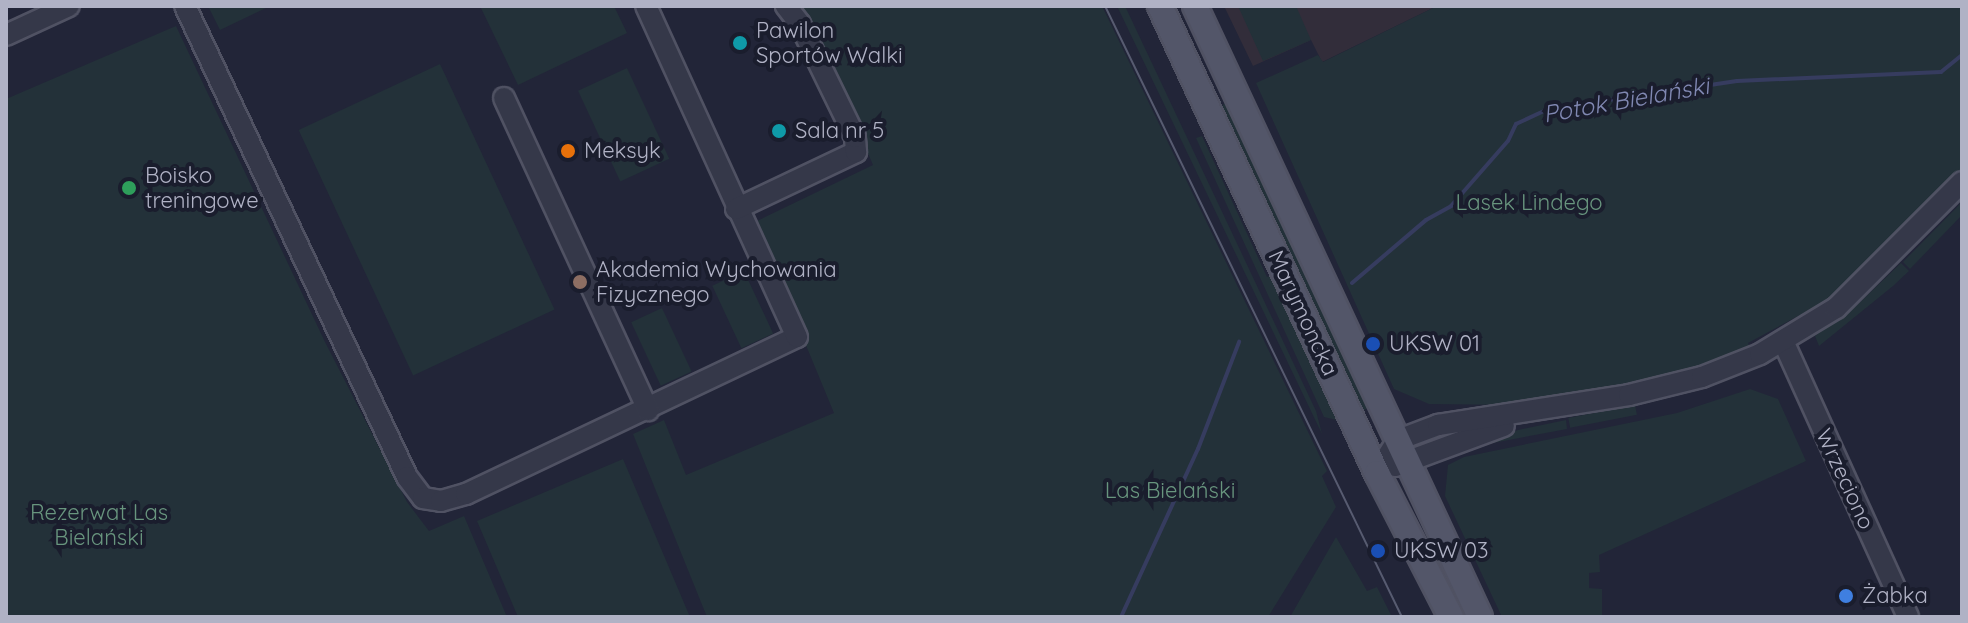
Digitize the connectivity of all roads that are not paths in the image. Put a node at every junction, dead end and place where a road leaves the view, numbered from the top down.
1 (69, 6) edge
2 (185, 6) edge
3 (646, 6) edge
4 (786, 6) edge
5 (1160, 6) edge
6 (1195, 6) edge
7 (6, 35) edge
8 (504, 98) dead end
9 (1962, 182) edge
10 (736, 209) junction
11 (1783, 341) junction
12 (648, 410) junction
13 (1403, 451) junction
14 (1377, 473) junction
15 (1451, 617) edge
16 (1480, 617) edge
17 (1908, 617) edge

1 - 7 street
2 - 12 street
3 - 10 street
4 - 10 street
5 - 14 main road, Marymoncka
6 - 13 main road, Marymoncka
8 - 12 street
9 - 11 street
10 - 12 street
11 - 13 street
11 - 17 street, Wrzeciono
13 - 14 street
13 - 16 main road, Marymoncka
14 - 15 main road, Marymoncka

